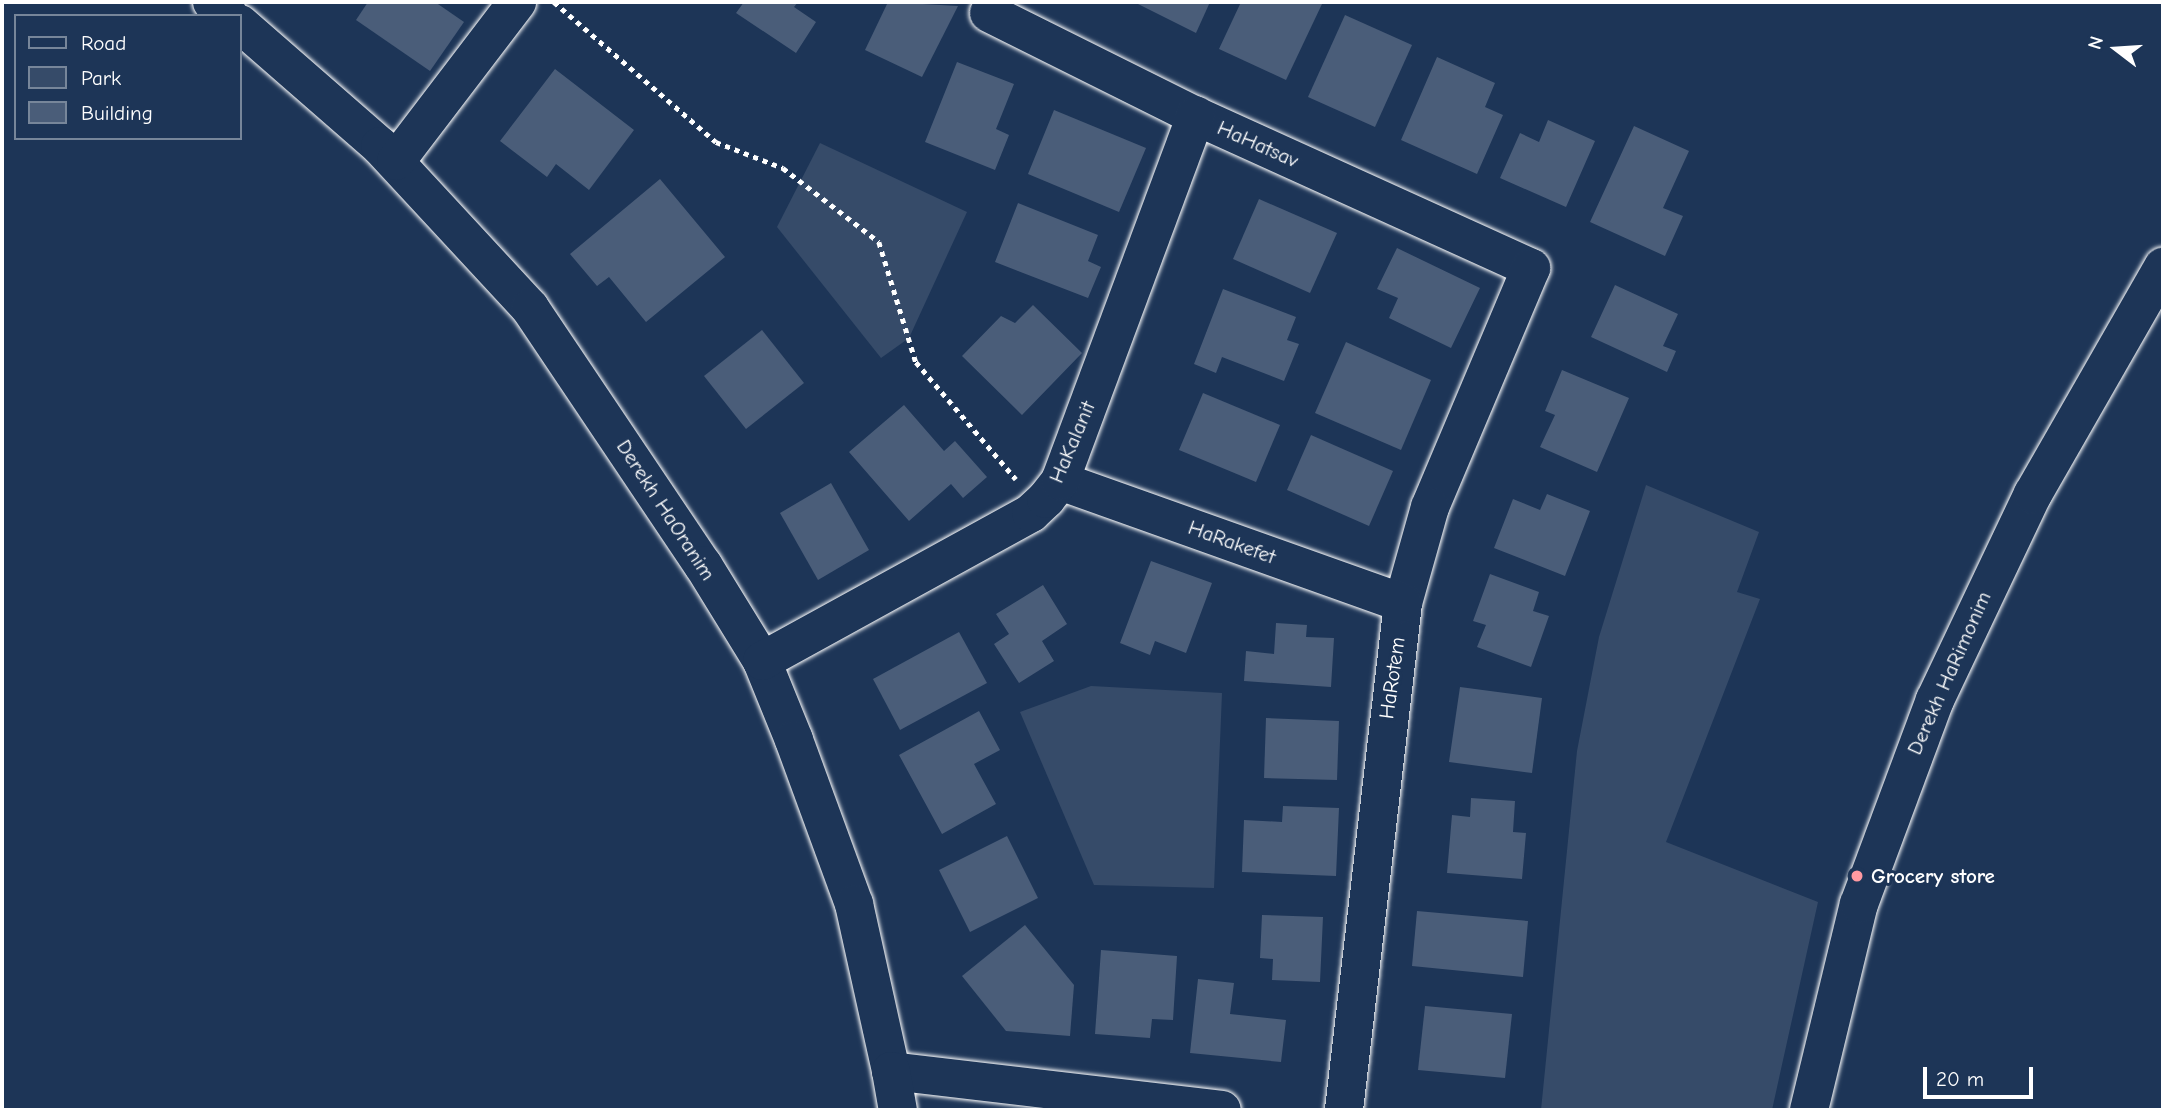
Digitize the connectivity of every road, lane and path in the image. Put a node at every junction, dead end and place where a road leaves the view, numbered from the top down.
1 (212, 2) edge
2 (517, 2) edge
3 (554, 2) edge
4 (989, 13) dead end
5 (227, 14) edge
6 (242, 26) edge
7 (1196, 116) junction
8 (396, 161) junction
9 (2163, 267) edge
10 (1531, 268) joint
11 (1049, 493) junction
12 (1403, 603) junction
13 (762, 661) junction
14 (891, 1072) junction
15 (898, 1110) edge
16 (1222, 1110) edge
17 (1344, 1110) edge
18 (1809, 1110) edge

1 - 5 street
2 - 8 street
3 - 11 path
4 - 7 street, HaHatsav
6 - 8 street, Derekh HaOranim
7 - 10 street, HaHatsav
7 - 11 street, HaKalanit
8 - 13 street, Derekh HaOranim
9 - 18 street, Derekh HaRimonim
10 - 12 street, HaRotem
11 - 12 street, HaRakefet
11 - 13 street, HaKalanit
12 - 17 street, HaRotem
13 - 14 street, Derekh HaOranim
14 - 15 street, Derekh HaOranim
14 - 16 street

